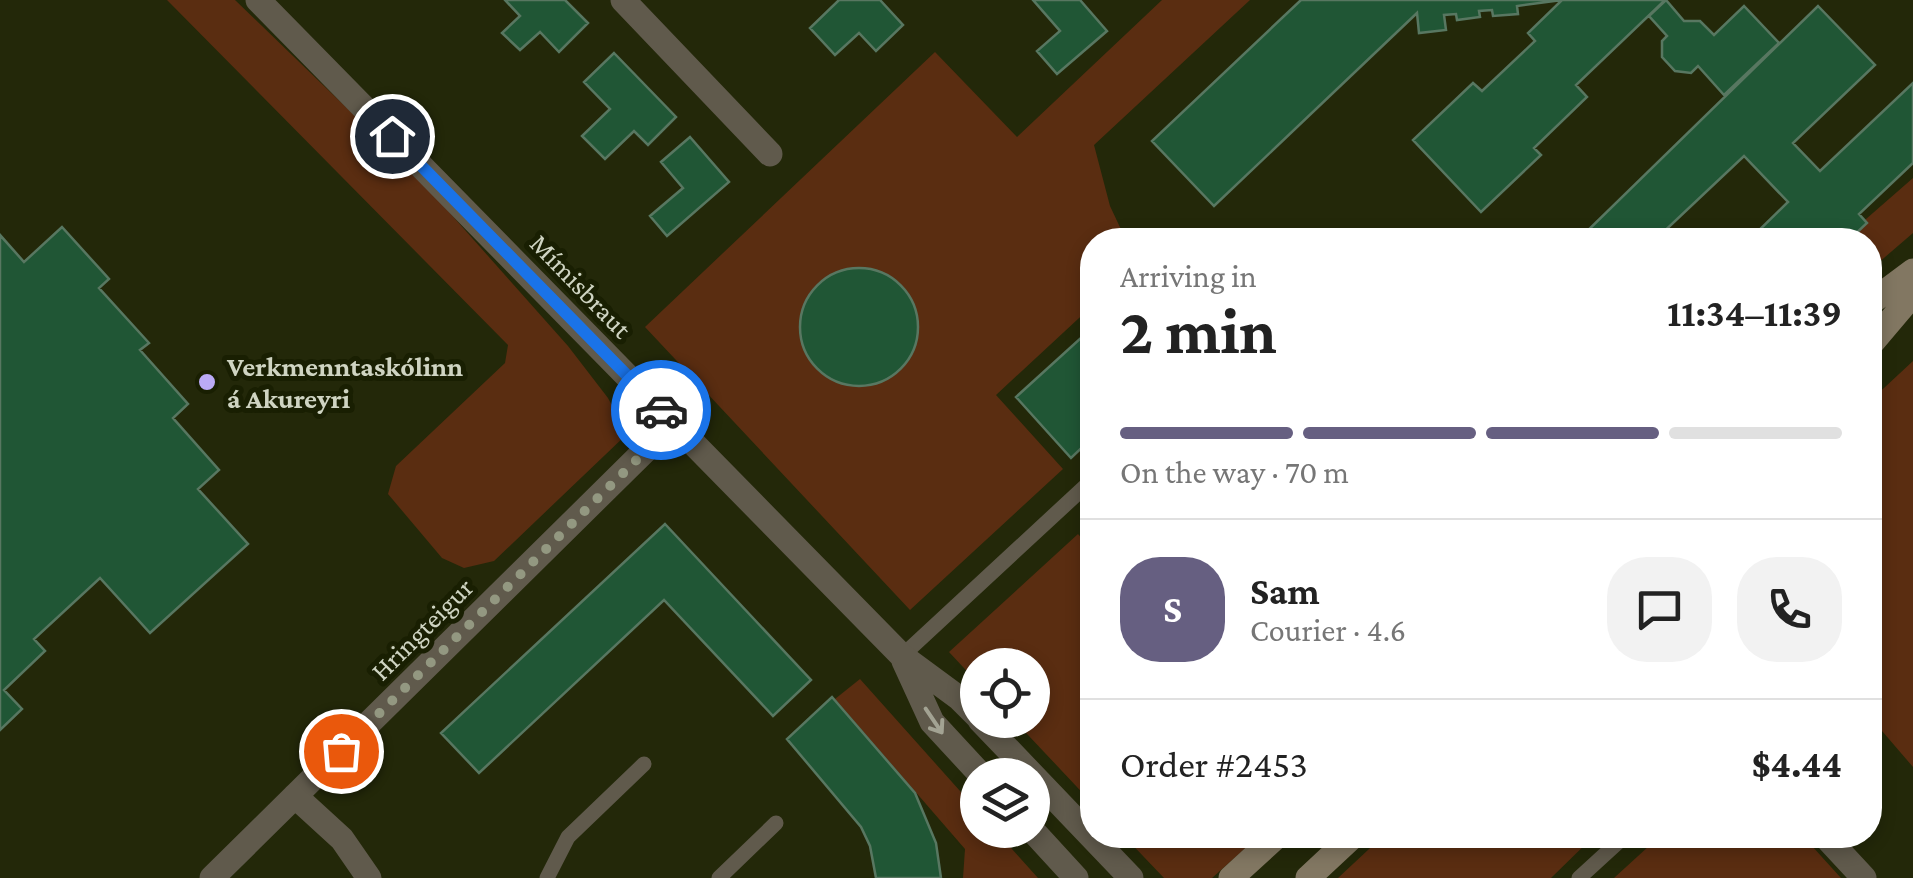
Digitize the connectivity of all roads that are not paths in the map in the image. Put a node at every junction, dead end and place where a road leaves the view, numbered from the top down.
1 (258, 0) edge
2 (623, 0) edge
3 (770, 154) dead end
4 (1913, 271) edge
5 (1882, 294) edge
6 (1913, 294) edge
7 (1882, 331) edge
8 (674, 423) junction
9 (1080, 491) edge
10 (902, 656) junction
11 (960, 699) edge
12 (998, 738) edge
13 (965, 758) edge
14 (644, 764) dead end
15 (295, 796) junction
16 (776, 822) dead end
17 (1080, 824) edge
18 (1048, 848) edge
19 (1102, 848) edge
20 (1264, 848) edge
21 (1340, 848) edge
22 (1612, 848) edge
23 (1836, 848) edge
24 (212, 878) edge
25 (369, 878) edge
26 (547, 878) edge
27 (719, 878) edge
28 (1076, 878) edge
29 (1131, 878) edge
30 (1232, 878) edge
31 (1308, 878) edge
32 (1579, 878) edge
33 (1864, 878) edge

1 - 8 street, Mímisbraut
2 - 3 street
4 - 5 street
6 - 7 street
8 - 10 street, Mímisbraut
8 - 15 street, Hringteigur
9 - 10 lane
10 - 11 street, Mímisbraut
10 -> 13 street, Mímisbraut
12 - 17 street, Mímisbraut
14 - 26 lane
15 - 24 street, Hringteigur
15 - 25 street
16 - 27 lane
18 - 28 street
19 - 29 street, Mímisbraut
20 - 30 street
21 - 31 street
22 - 32 lane
23 - 33 street

